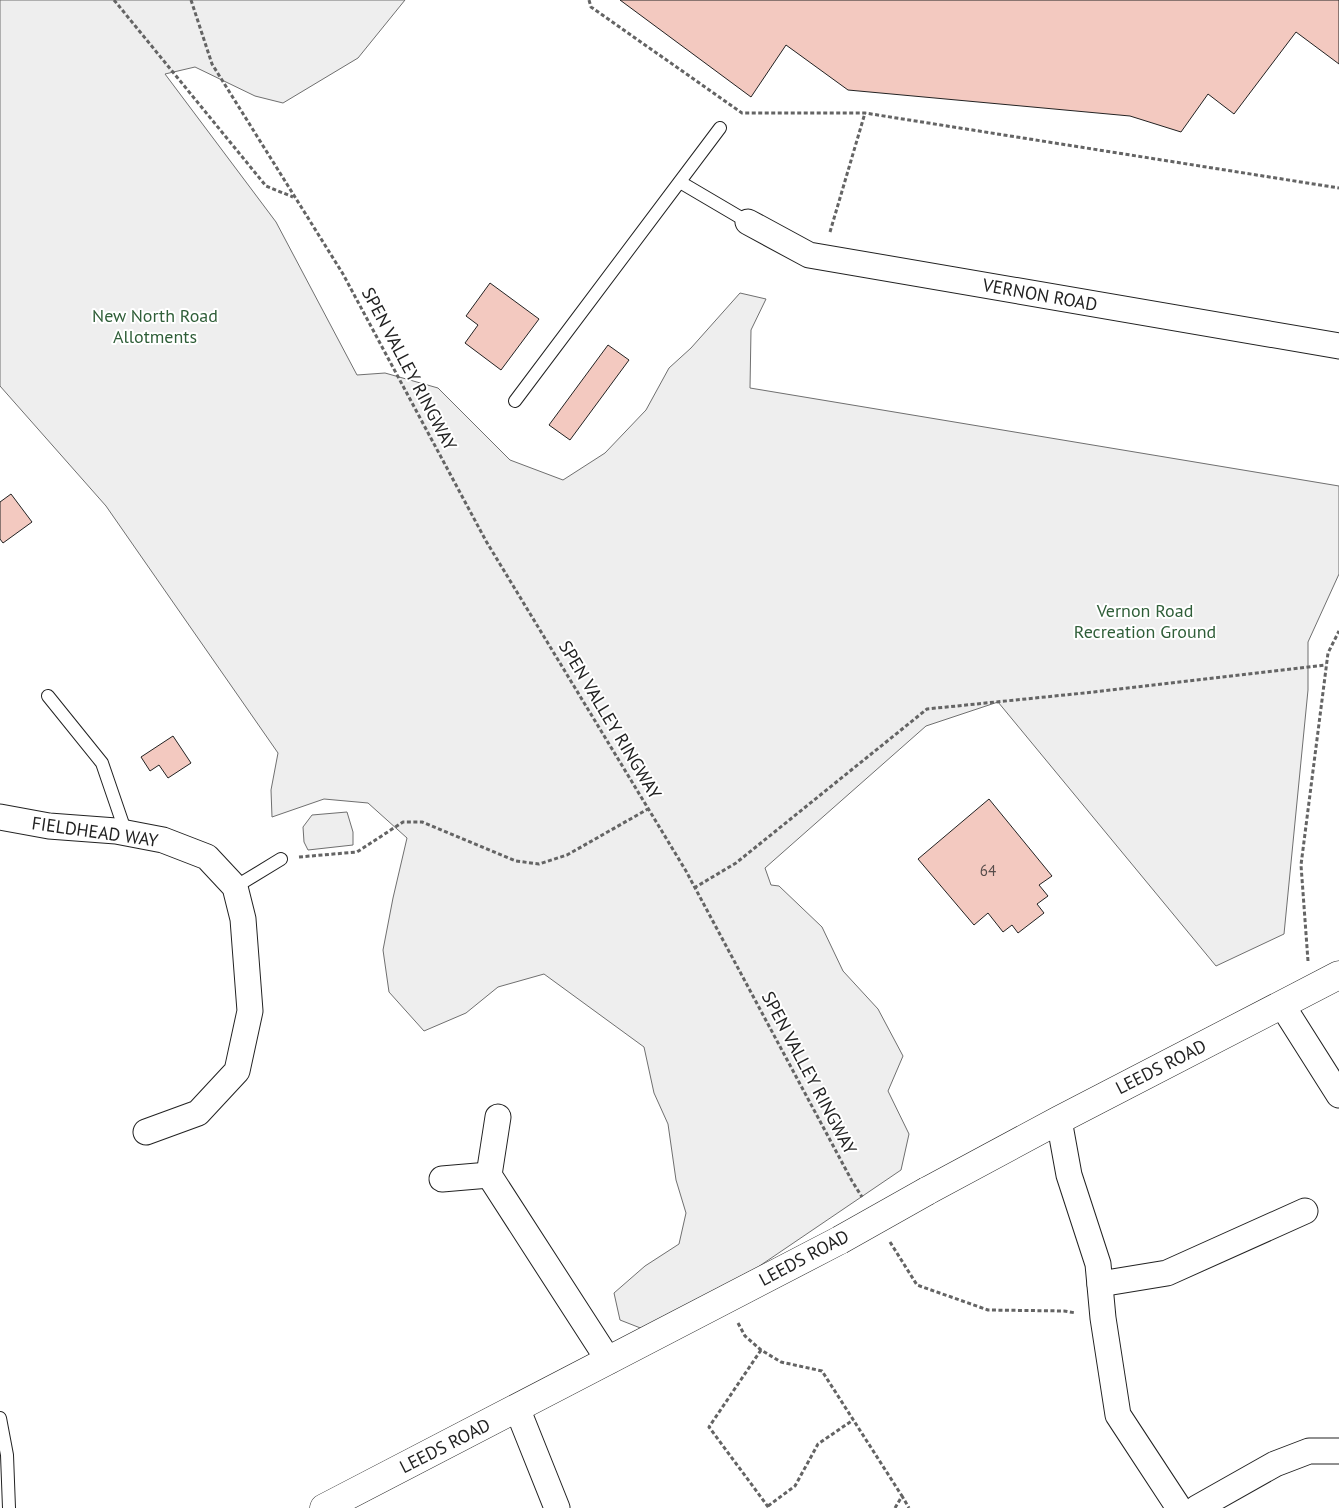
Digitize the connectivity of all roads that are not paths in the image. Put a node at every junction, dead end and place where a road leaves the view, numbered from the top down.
1 (720, 128) dead end
2 (680, 182) junction
3 (748, 222) joint
4 (1339, 346) edge
5 (515, 401) dead end
6 (48, 696) dead end
7 (0, 817) edge
8 (126, 833) junction
9 (281, 859) road end
10 (235, 887) junction
11 (1330, 979) edge
12 (1282, 1005) junction
13 (1339, 1096) edge
14 (498, 1116) dead end
15 (1059, 1120) junction
16 (146, 1132) dead end
17 (489, 1174) junction
18 (442, 1179) dead end
19 (1305, 1211) dead end
20 (1100, 1284) junction
21 (609, 1361) junction
22 (517, 1408) junction
23 (0, 1418) edge
24 (1339, 1451) edge
25 (9, 1508) edge
26 (324, 1508) edge
27 (557, 1508) edge
28 (1179, 1508) edge
29 (1197, 1508) edge

1 - 2 lane
2 - 3 lane
2 - 5 lane
3 - 4 street, VERNON ROAD
6 - 8 lane
7 - 8 street, FIELDHEAD WAY
8 - 10 street, FIELDHEAD WAY
9 - 10 lane
10 - 16 street, FIELDHEAD WAY
11 - 12 main road, LEEDS ROAD
12 - 13 street
12 - 15 main road, LEEDS ROAD
14 - 17 street
15 - 20 street
15 - 21 main road, LEEDS ROAD, bridge
17 - 18 street
17 - 21 street
19 - 20 street
20 - 28 street
21 - 22 main road, LEEDS ROAD
22 - 26 main road, LEEDS ROAD
22 - 27 street
23 - 25 lane
24 - 29 street

